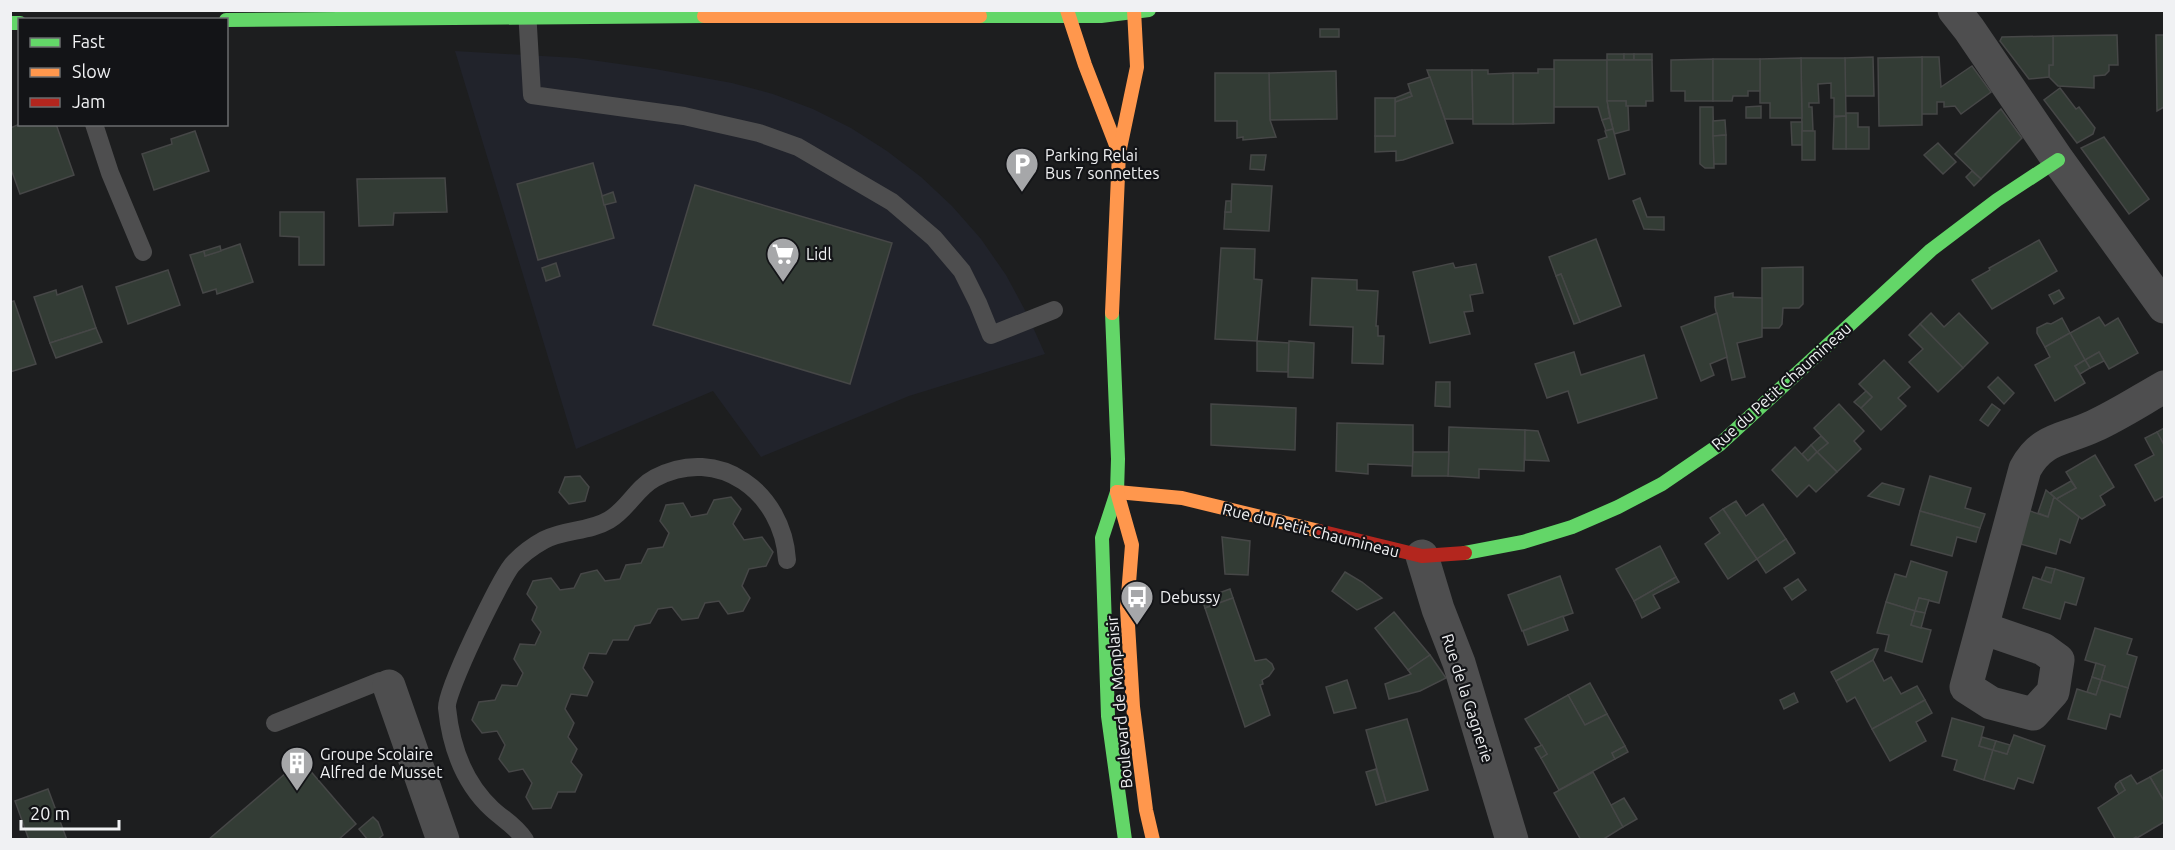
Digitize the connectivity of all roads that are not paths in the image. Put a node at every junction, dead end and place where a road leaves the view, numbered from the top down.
1 (1149, 10) edge
2 (1954, 10) edge
3 (1134, 12) edge
4 (1068, 13) edge
5 (527, 14) edge
6 (349, 15) edge
7 (228, 20) edge
8 (95, 126) edge
9 (1119, 153) junction
10 (2058, 160) junction
11 (143, 252) dead end
12 (2164, 308) edge
13 (1054, 310) dead end
14 (2164, 387) edge
15 (1117, 492) junction
16 (1422, 556) junction
17 (787, 560) dead end
18 (1982, 628) dead end
19 (389, 686) joint
20 (275, 723) dead end
21 (437, 835) edge
22 (525, 840) edge
23 (1125, 840) edge
24 (1153, 840) edge
25 (1512, 840) edge

1 - 3 main road
2 - 10 street
3 - 4 main road
3 - 9 main road, Boulevard de Monplaisir
4 - 5 main road
4 - 9 main road, Boulevard de Monplaisir
5 - 6 main road
5 - 13 lane
6 - 7 main road
8 - 11 lane
9 - 15 main road, Boulevard de Monplaisir
10 - 12 street
10 - 16 main road, Rue du Petit Chaumineau
14 - 18 street
15 - 16 main road, Rue du Petit Chaumineau
15 - 23 main road, Boulevard de Monplaisir
15 - 24 main road, Boulevard de Monplaisir
16 - 25 street, Rue de la Gagnerie
17 - 22 lane
19 - 20 lane
19 - 21 street

